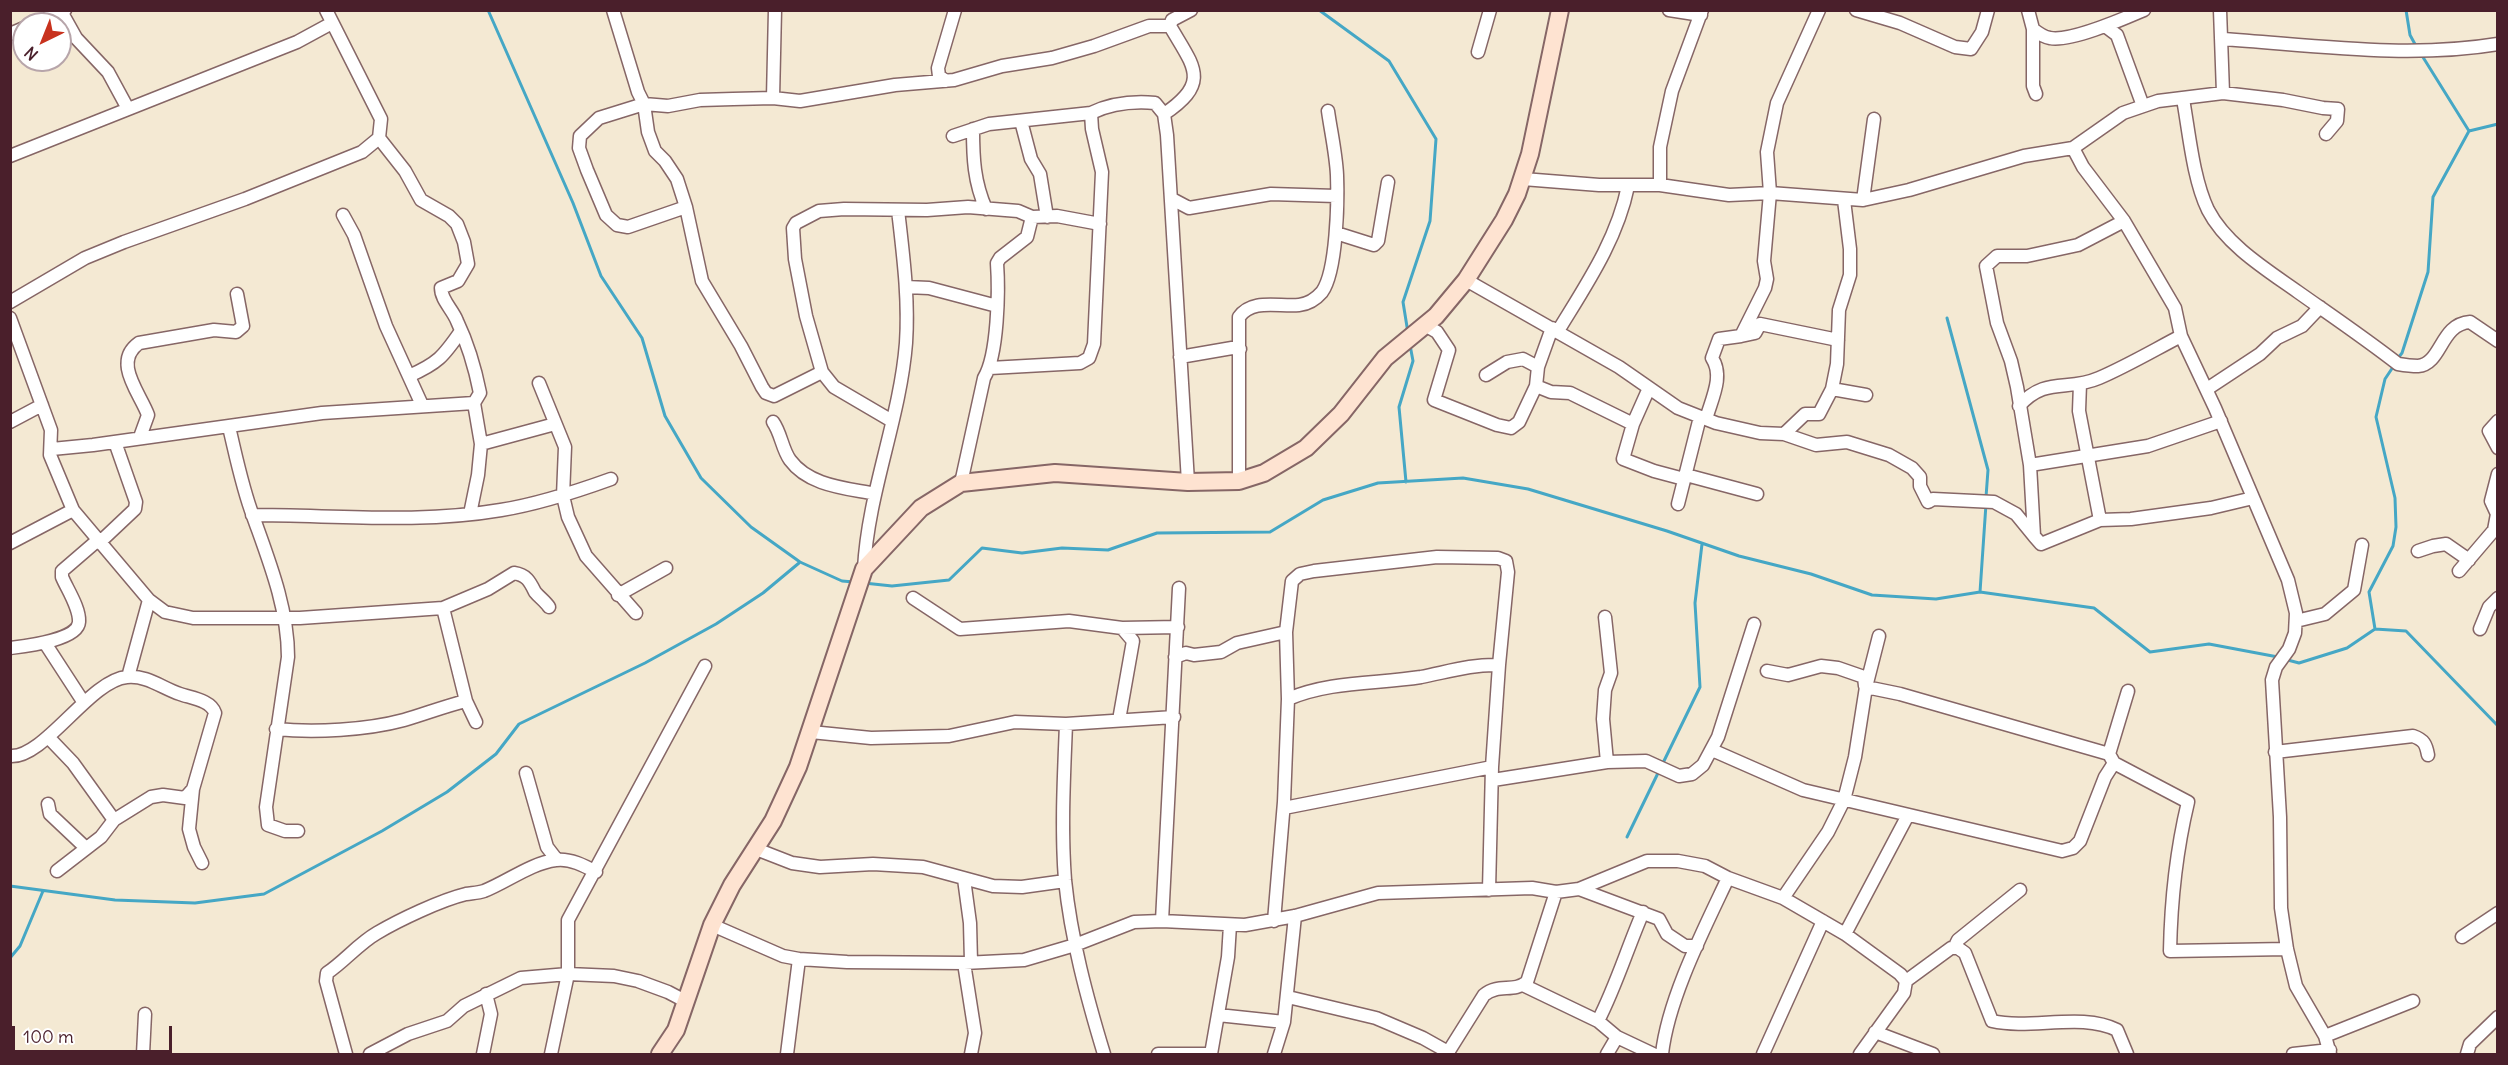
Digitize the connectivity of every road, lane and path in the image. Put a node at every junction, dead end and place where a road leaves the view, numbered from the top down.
1 (326, 10) edge
2 (613, 10) edge
3 (775, 10) edge
4 (955, 10) edge
5 (1191, 10) edge
6 (1490, 10) edge
7 (1560, 10) edge
8 (1669, 10) edge
9 (1819, 10) edge
10 (1856, 10) edge
11 (1988, 10) edge
12 (2028, 10) edge
13 (2144, 10) edge
14 (2220, 10) edge
15 (1701, 13) edge
16 (2129, 14) edge
17 (332, 23) junction
18 (1170, 26) junction
19 (2106, 26) junction
20 (2034, 29) junction
21 (72, 32) edge
22 (2222, 39) junction
23 (2498, 44) edge
24 (1478, 52) dead end
25 (946, 81) junction
26 (2223, 93) junction
27 (2036, 94) dead end
28 (773, 99) junction
29 (2183, 99) junction
30 (644, 104) junction
31 (2143, 106) junction
32 (127, 107) junction
33 (1328, 111) dead end
34 (1091, 113) junction
35 (1164, 114) junction
36 (1874, 119) dead end
37 (1021, 121) junction
38 (973, 129) junction
39 (2326, 134) dead end
40 (953, 136) dead end
41 (379, 138) junction
42 (2073, 148) junction
43 (10, 156) edge
44 (1523, 179) junction
45 (1388, 182) dead end
46 (1659, 185) junction
47 (1628, 186) junction
48 (1770, 193) junction
49 (1336, 196) junction
50 (1172, 200) junction
51 (1844, 200) junction
52 (1863, 200) junction
53 (686, 207) junction
54 (986, 208) junction
55 (898, 210) junction
56 (343, 215) dead end
57 (1032, 217) junction
58 (1047, 217) junction
59 (2124, 220) junction
60 (1100, 224) junction
61 (1336, 233) junction
62 (1466, 280) junction
63 (906, 287) junction
64 (237, 294) dead end
65 (10, 302) edge
66 (997, 306) junction
67 (2320, 307) junction
68 (10, 318) edge
69 (1425, 325) junction
70 (1555, 329) junction
71 (461, 331) junction
72 (1740, 336) junction
73 (2181, 336) junction
74 (1838, 340) junction
75 (2498, 341) edge
76 (1240, 349) junction
77 (1180, 357) junction
78 (1538, 367) junction
79 (990, 368) junction
80 (822, 372) junction
81 (1486, 375) dead end
82 (409, 376) junction
83 (539, 383) dead end
84 (2080, 384) junction
85 (1536, 386) junction
86 (2017, 387) junction
87 (1649, 388) junction
88 (1832, 389) junction
89 (2207, 389) junction
90 (2030, 393) junction
91 (1866, 395) dead end
92 (474, 403) junction
93 (42, 405) junction
94 (422, 405) junction
95 (2019, 406) junction
96 (1703, 418) junction
97 (892, 421) junction
98 (2221, 421) junction
99 (2498, 421) edge
100 (10, 422) edge
101 (773, 422) dead end
102 (555, 424) junction
103 (1633, 424) junction
104 (229, 427) junction
105 (1784, 434) junction
106 (140, 437) junction
107 (115, 442) junction
108 (481, 444) junction
109 (2498, 448) edge
110 (52, 449) junction
111 (2087, 457) junction
112 (2030, 465) junction
113 (2498, 474) edge
114 (1685, 477) junction
115 (611, 479) dead end
116 (1239, 481) junction
117 (1188, 482) junction
118 (961, 483) junction
119 (876, 494) junction
120 (1757, 494) dead end
121 (563, 496) junction
122 (2253, 498) junction
123 (1678, 504) dead end
124 (73, 510) junction
125 (470, 513) junction
126 (252, 515) junction
127 (2100, 520) junction
128 (2034, 536) junction
129 (99, 541) junction
130 (10, 543) edge
131 (2362, 545) dead end
132 (2418, 551) dead end
133 (2469, 560) junction
134 (666, 568) dead end
135 (864, 569) junction
136 (2460, 571) dead end
137 (1179, 588) dead end
138 (618, 595) junction
139 (914, 598) dead end
140 (2498, 598) edge
141 (149, 600) junction
142 (549, 606) dead end
143 (443, 608) junction
144 (636, 613) dead end
145 (285, 617) junction
146 (1605, 617) dead end
147 (2296, 621) junction
148 (1754, 624) dead end
149 (1178, 627) junction
150 (1122, 628) junction
151 (2480, 629) dead end
152 (1286, 632) junction
153 (1879, 636) dead end
154 (45, 643) junction
155 (10, 648) edge
156 (1175, 657) junction
157 (1499, 665) junction
158 (705, 666) dead end
159 (1767, 671) dead end
160 (128, 677) junction
161 (1866, 687) junction
162 (2128, 691) dead end
163 (1288, 699) junction
164 (466, 701) junction
165 (84, 703) junction
166 (1174, 717) junction
167 (1119, 720) junction
168 (476, 722) dead end
169 (1065, 724) junction
170 (276, 729) junction
171 (811, 732) junction
172 (46, 739) junction
173 (1712, 750) junction
174 (2275, 752) junction
175 (2428, 755) dead end
176 (10, 756) edge
177 (2112, 758) junction
178 (1607, 762) junction
179 (526, 773) dead end
180 (1492, 774) junction
181 (193, 789) junction
182 (1844, 800) junction
183 (48, 804) dead end
184 (1284, 808) junction
185 (1908, 815) junction
186 (114, 820) junction
187 (298, 831) dead end
188 (86, 848) junction
189 (756, 849) junction
190 (557, 860) junction
191 (202, 863) dead end
192 (57, 871) dead end
193 (596, 872) junction
194 (1728, 878) junction
195 (964, 879) junction
196 (1065, 881) junction
197 (1579, 889) junction
198 (1489, 890) junction
199 (2020, 890) dead end
200 (1556, 892) junction
201 (1783, 898) junction
202 (1643, 912) junction
203 (2498, 913) edge
204 (1295, 916) junction
205 (1162, 921) junction
206 (1274, 921) junction
207 (1823, 921) junction
208 (712, 925) junction
209 (1230, 925) junction
210 (1845, 934) junction
211 (2462, 937) dead end
212 (1075, 945) junction
213 (1697, 946) junction
214 (1958, 948) junction
215 (2287, 949) junction
216 (799, 959) junction
217 (967, 962) junction
218 (568, 974) junction
219 (1906, 981) junction
220 (1523, 985) junction
221 (486, 994) junction
222 (1288, 997) junction
223 (2413, 1001) dead end
224 (687, 1002) junction
225 (145, 1014) dead end
226 (1218, 1015) junction
227 (2498, 1017) edge
228 (1598, 1021) junction
229 (1284, 1022) junction
230 (1875, 1032) junction
231 (2325, 1036) junction
232 (1617, 1037) junction
233 (381, 1052) edge
234 (2330, 1052) edge
235 (1448, 1053) edge
236 (143, 1054) edge
237 (346, 1054) edge
238 (370, 1054) edge
239 (483, 1054) edge
240 (551, 1054) edge
241 (660, 1054) edge
242 (787, 1054) edge
243 (971, 1054) edge
244 (1104, 1054) edge
245 (1158, 1054) edge
246 (1206, 1054) edge
247 (1211, 1054) edge
248 (1274, 1054) edge
249 (1607, 1054) edge
250 (1653, 1054) edge
251 (1662, 1054) edge
252 (1762, 1054) edge
253 (1860, 1054) edge
254 (1933, 1054) edge
255 (2127, 1054) edge
256 (2293, 1054) edge
257 (2467, 1054) edge

1 - 17 street
2 - 30 street
3 - 28 street
4 - 25 street
5 - 18 street
6 - 24 street
7 - 44 street
8 - 15 street
9 - 48 street
10 - 11 street
12 - 20 street
13 - 16 street
14 - 22 street
15 - 46 street
16 - 19 street
17 - 32 street
17 - 41 street
18 - 25 street
18 - 35 street
19 - 20 street
19 - 31 street
20 - 27 street
21 - 32 street
22 - 23 street
22 - 26 street
25 - 28 street
26 - 29 street
26 - 39 street
28 - 30 street
29 - 31 street
29 - 67 street
30 - 53 street
30 - 53 street
31 - 42 street
32 - 43 street
33 - 49 street
34 - 35 street
34 - 37 street
34 - 60 street
35 - 50 street
36 - 52 street
37 - 38 street
37 - 58 street
38 - 40 street
38 - 54 street
41 - 65 street
41 - 71 street
42 - 52 street
42 - 59 street
44 - 47 street
44 - 62 street
45 - 61 street
46 - 47 street
46 - 48 street
47 - 70 street
48 - 51 street
48 - 72 street
49 - 50 street
49 - 61 street
50 - 77 street
51 - 52 street
51 - 74 street
53 - 80 street
54 - 55 street
54 - 57 street
55 - 63 street
55 - 80 street
56 - 82 street
57 - 58 street
57 - 66 street
58 - 60 street
59 - 73 street
59 - 86 street
60 - 79 street
61 - 76 street
62 - 69 street
62 - 70 street
63 - 66 street
63 - 97 street
64 - 106 street
66 - 79 street
67 - 75 street
67 - 89 street
68 - 93 street
69 - 85 street
69 - 116 street
70 - 78 street
70 - 87 street
71 - 82 street
71 - 92 street
72 - 74 street
72 - 96 street
73 - 84 street
73 - 89 street
74 - 88 street
76 - 77 street
76 - 116 street
77 - 117 street
78 - 81 street
78 - 85 street
79 - 118 street
80 - 97 street
82 - 94 street
83 - 102 street
84 - 90 street
84 - 111 street
85 - 103 street
86 - 90 street
86 - 95 street
87 - 96 street
87 - 103 street
88 - 91 street
88 - 105 street
89 - 98 street
90 - 95 street
92 - 94 street
92 - 108 street
93 - 100 street
93 - 110 street
94 - 104 street
95 - 112 street
96 - 105 street
96 - 114 street
97 - 119 street
98 - 111 street
98 - 122 street
99 - 109 street
101 - 119 street
102 - 108 street
102 - 121 street
103 - 114 street
104 - 106 street
104 - 126 street
105 - 128 street
106 - 107 street
107 - 110 street
107 - 129 street
108 - 125 street
110 - 124 street
111 - 112 street
111 - 127 street
112 - 128 street
113 - 133 street
114 - 120 street
114 - 123 street
115 - 121 street
116 - 117 street
117 - 118 street
118 - 135 street
119 - 135 street
121 - 125 street
121 - 138 street
122 - 127 street
122 - 147 street
124 - 129 street
124 - 130 street
125 - 126 street
126 - 145 street
127 - 128 street
129 - 141 street
129 - 154 street
131 - 147 street
132 - 133 street
133 - 136 street
134 - 138 street
135 - 171 street
137 - 149 street
138 - 144 street
139 - 150 street
140 - 151 street
141 - 145 street
141 - 160 street
142 - 143 street
143 - 145 street
143 - 164 street
145 - 170 street
146 - 178 street
147 - 174 street
148 - 173 street
149 - 150 street
149 - 156 street
150 - 167 street
152 - 156 street
152 - 157 street
152 - 163 street
153 - 161 street
154 - 155 street
154 - 165 street
156 - 166 street
157 - 163 street
157 - 180 street
158 - 193 street
159 - 161 street
160 - 165 street
160 - 181 street
161 - 177 street
161 - 182 street
162 - 177 street
163 - 184 street
164 - 168 street
164 - 170 street
165 - 172 street
166 - 167 street
166 - 205 street
167 - 169 street
169 - 171 street
169 - 196 street
170 - 187 street
171 - 189 street
172 - 176 street
172 - 186 street
173 - 178 street
173 - 182 street
174 - 175 street
174 - 215 street
177 - 185 street
177 - 215 street
178 - 180 street
179 - 190 street
180 - 184 street
180 - 198 street
181 - 186 street
181 - 191 street
182 - 185 street
182 - 201 street
183 - 188 street
184 - 206 street
185 - 210 street
186 - 188 street
188 - 192 street
189 - 195 street
189 - 208 street
190 - 193 street
190 - 237 street
193 - 218 street
194 - 197 street
194 - 201 street
194 - 213 street
195 - 196 street
195 - 217 street
196 - 212 street
197 - 200 street
197 - 202 street
198 - 200 street
198 - 204 street
199 - 214 street
200 - 220 street
201 - 207 street
202 - 213 street
202 - 228 street
203 - 211 street
204 - 206 street
204 - 222 street
205 - 209 street
205 - 212 street
206 - 209 street
207 - 210 street
207 - 252 street
208 - 216 street
208 - 224 street
209 - 226 street
210 - 219 street
212 - 217 street
212 - 244 street
213 - 251 street
214 - 219 street
214 - 255 street
215 - 231 street
216 - 217 street
216 - 242 street
217 - 243 street
218 - 221 street
218 - 224 street
218 - 240 street
219 - 230 street
220 - 228 street
220 - 235 street
221 - 233 street
221 - 239 street
222 - 229 street
222 - 235 street
223 - 231 street
224 - 241 street
225 - 236 street
226 - 229 street
226 - 247 street
227 - 257 street
228 - 232 street
229 - 248 street
230 - 253 street
230 - 254 street
231 - 234 street
232 - 249 street
232 - 250 street
233 - 238 street
234 - 256 street
245 - 246 street

